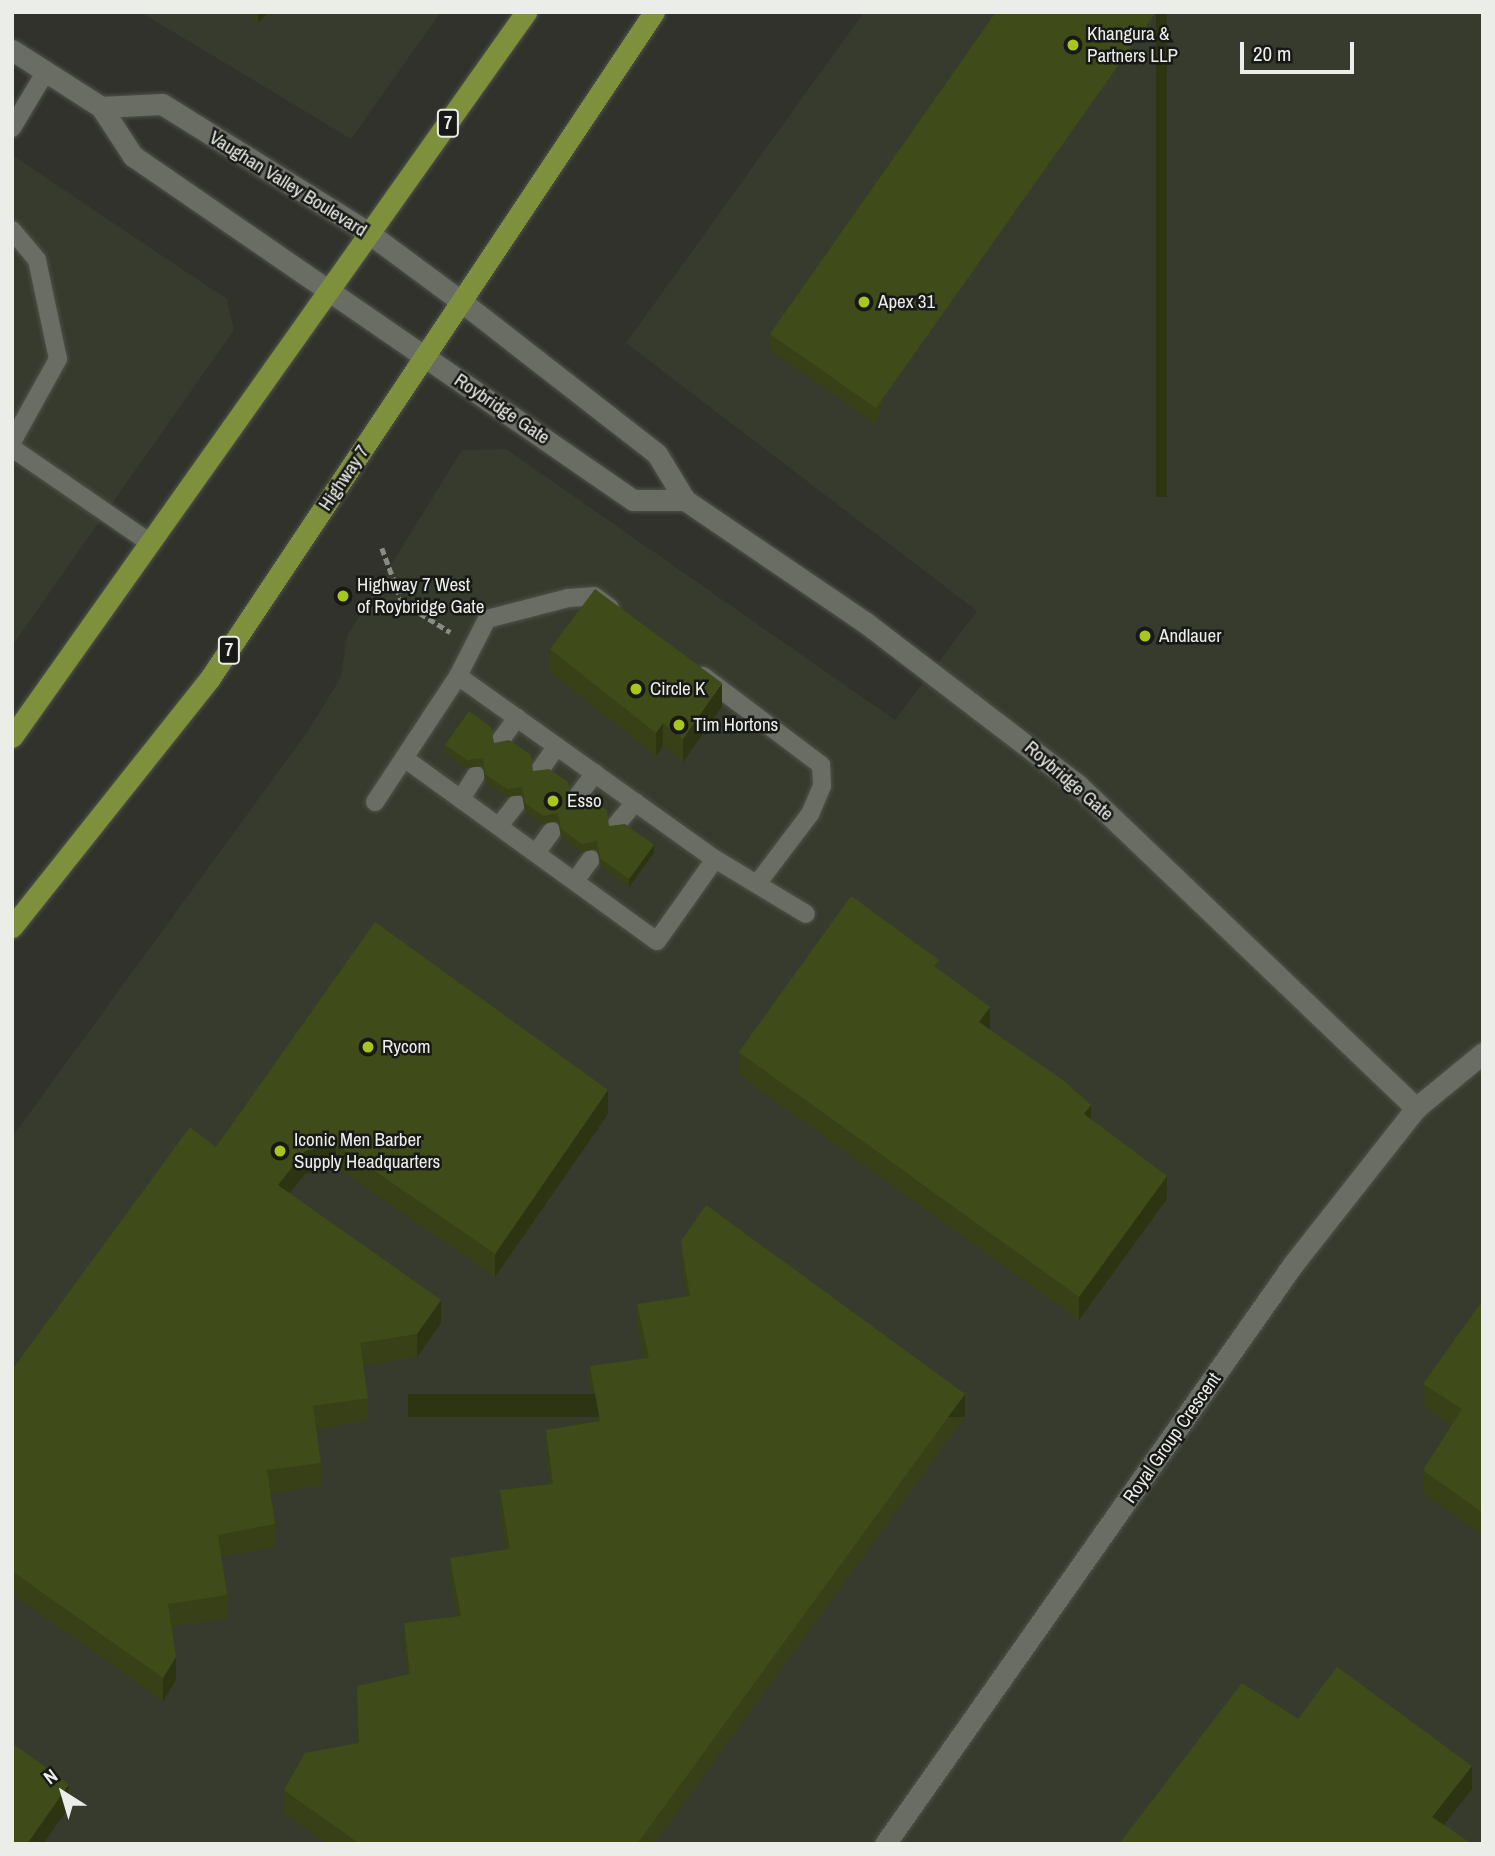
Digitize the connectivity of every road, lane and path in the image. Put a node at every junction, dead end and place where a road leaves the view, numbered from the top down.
1 (526, 12) edge
2 (654, 12) edge
3 (12, 50) edge
4 (46, 71) junction
5 (101, 107) junction
6 (12, 128) edge
7 (12, 230) edge
8 (366, 231) junction
9 (329, 286) junction
10 (462, 302) junction
11 (425, 357) junction
12 (12, 442) edge
13 (12, 448) edge
14 (685, 500) junction
15 (150, 543) junction
16 (382, 548) dead end
17 (626, 620) edge
18 (471, 646) junction
19 (691, 667) edge
20 (458, 676) junction
21 (517, 718) junction
22 (12, 737) edge
23 (499, 741) edge
24 (557, 746) junction
25 (404, 758) junction
26 (540, 770) edge
27 (595, 773) junction
28 (476, 775) dead end
29 (577, 797) edge
30 (461, 799) junction
31 (375, 802) dead end
32 (635, 802) junction
33 (516, 804) dead end
34 (616, 825) edge
35 (499, 826) junction
36 (552, 831) dead end
37 (536, 853) junction
38 (592, 859) dead end
39 (715, 859) junction
40 (575, 881) junction
41 (757, 884) junction
42 (806, 914) dead end
43 (12, 927) edge
44 (1483, 1053) edge
45 (1416, 1108) junction
46 (885, 1844) edge

1 - 8 main road, 7
2 - 10 main road, Highway 7 / 7
3 - 4 street
4 - 5 street
4 - 6 lane
5 - 8 street, Vaughan Valley Boulevard
5 - 9 street
7 - 12 lane
8 - 9 main road, 7
8 - 10 street, Vaughan Valley Boulevard
9 - 11 street, Roybridge Gate
9 - 15 main road, 7
10 - 11 main road, Highway 7 / 7
10 - 14 street, Roybridge Gate
11 - 14 street, Roybridge Gate
11 - 43 main road, Highway 7 / 7
13 - 15 lane
14 - 45 street, Roybridge Gate
15 - 22 main road, 7
16 - 18 path
17 - 18 lane
18 - 20 lane
19 - 41 lane
20 - 21 lane
20 - 25 lane
21 - 23 lane
21 - 24 lane
24 - 26 lane
24 - 27 lane
25 - 30 lane
25 - 31 lane
27 - 29 lane
27 - 32 lane
28 - 30 lane
30 - 35 lane
32 - 34 lane
32 - 39 lane
33 - 35 lane
35 - 37 lane
36 - 37 lane
37 - 40 lane
38 - 40 lane
39 - 40 lane
39 - 41 lane
41 - 42 lane
44 - 45 street, Royal Group Crescent
45 - 46 street, Royal Group Crescent

